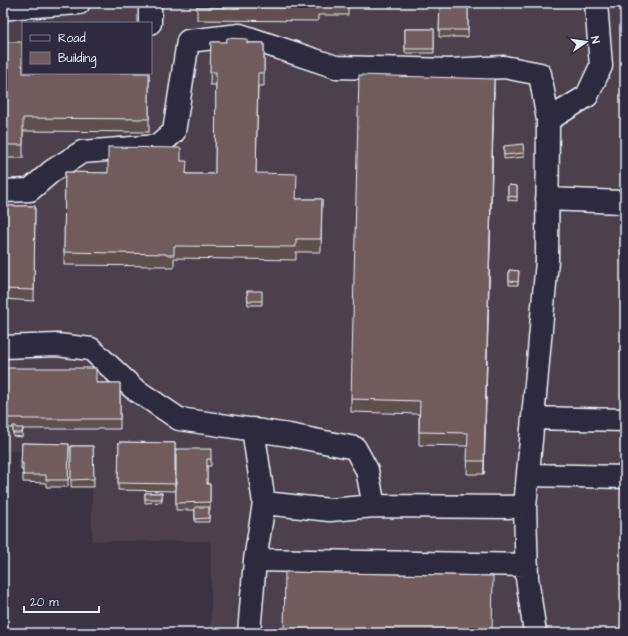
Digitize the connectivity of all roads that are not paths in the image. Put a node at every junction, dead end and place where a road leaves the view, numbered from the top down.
1 (79, 3) edge
2 (150, 3) edge
3 (596, 3) edge
4 (17, 10) edge
5 (150, 22) edge
6 (548, 120) junction
7 (3, 191) edge
8 (547, 199) junction
9 (621, 202) dead end
10 (3, 347) edge
11 (533, 418) junction
12 (625, 420) edge
13 (253, 429) junction
14 (528, 475) junction
15 (625, 477) edge
16 (264, 503) junction
17 (374, 506) junction
18 (525, 507) junction
19 (255, 560) junction
20 (527, 565) junction
21 (249, 633) edge
22 (535, 633) edge

1 - 4 lane
2 - 5 lane
3 - 6 lane
6 - 7 lane
6 - 8 lane
8 - 9 lane
8 - 11 lane
10 - 13 lane
11 - 12 lane
11 - 14 lane
13 - 16 lane
13 - 17 lane
14 - 15 lane
14 - 18 lane
16 - 17 lane
16 - 19 lane
17 - 18 lane
18 - 20 lane
19 - 20 lane
19 - 21 lane
20 - 22 lane

